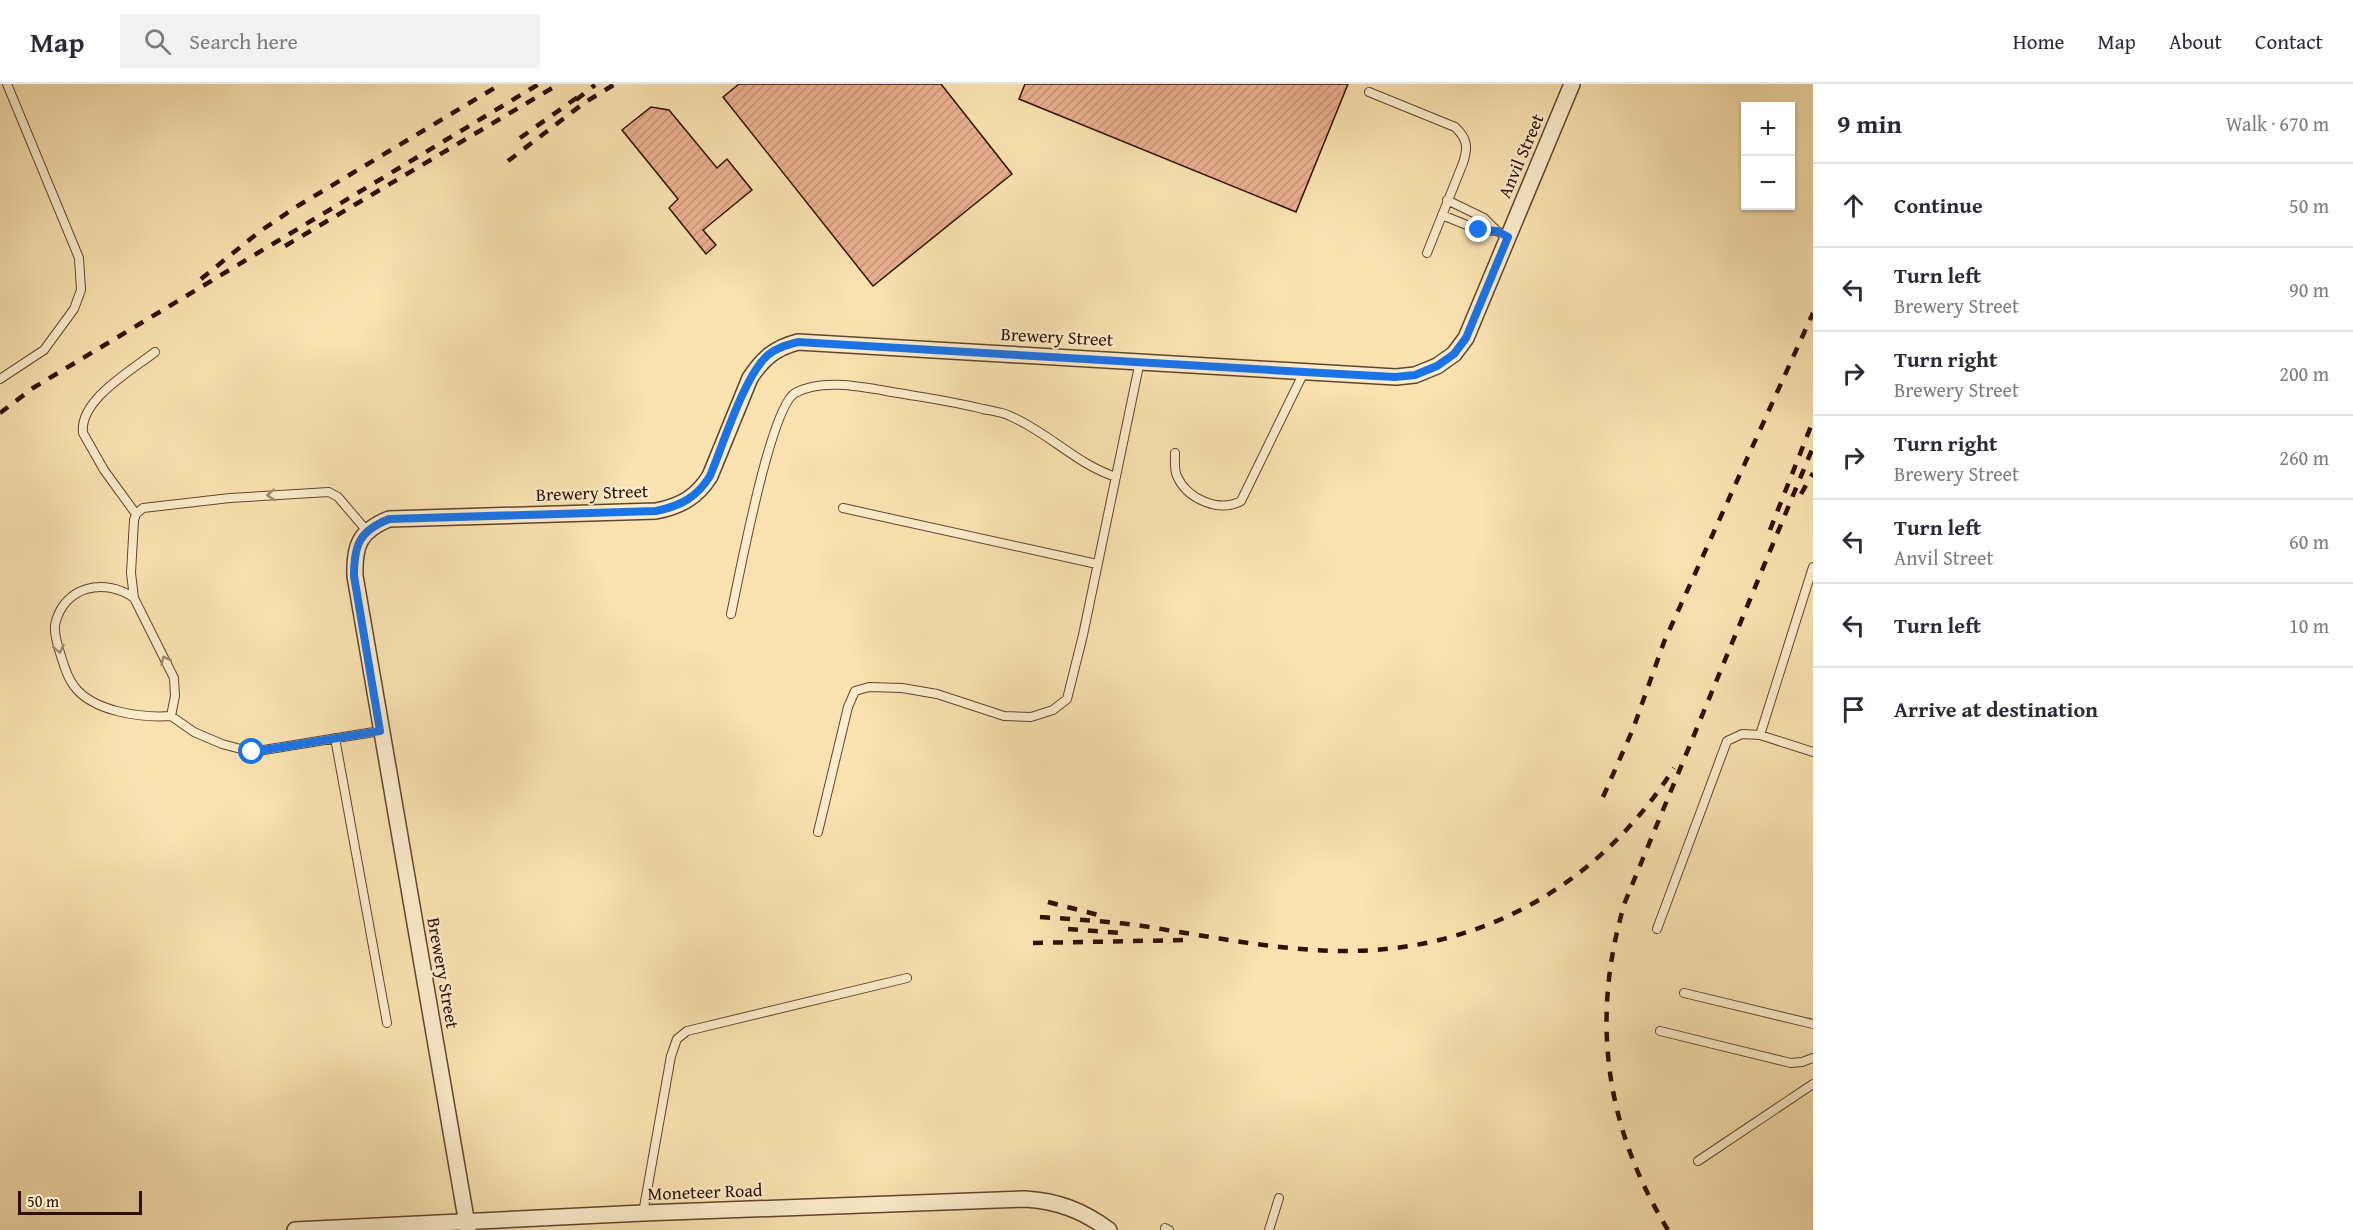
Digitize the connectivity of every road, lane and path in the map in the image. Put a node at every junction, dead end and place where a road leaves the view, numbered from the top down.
1 (7, 84) edge
2 (1572, 84) edge
3 (1369, 92) dead end
4 (1447, 200) junction
5 (1442, 215) junction
6 (1503, 234) junction
7 (1427, 253) dead end
8 (155, 352) dead end
9 (1140, 361) junction
10 (1437, 366) joint
11 (1304, 372) junction
12 (0, 379) edge
13 (1175, 453) dead end
14 (1116, 477) junction
15 (843, 508) dead end
16 (136, 514) junction
17 (367, 531) junction
18 (1097, 564) junction
19 (1813, 567) edge
20 (1810, 585) edge
21 (134, 598) junction
22 (731, 614) dead end
23 (171, 716) junction
24 (380, 731) junction
25 (1760, 735) junction
26 (334, 738) junction
27 (1813, 752) edge
28 (818, 832) dead end
29 (1657, 929) dead end
30 (908, 978) dead end
31 (1684, 993) dead end
32 (387, 1023) dead end
33 (1813, 1024) edge
34 (1660, 1031) dead end
35 (1813, 1058) edge
36 (1813, 1084) edge
37 (1698, 1161) dead end
38 (1279, 1198) dead end
39 (643, 1214) junction
40 (467, 1226) edge
41 (295, 1230) edge
42 (1109, 1230) edge
43 (1269, 1230) edge

1 - 12 lane
2 - 6 street, Anvil Street
3 - 4 lane
4 - 5 lane
4 - 6 lane
5 - 6 lane
5 - 7 lane
6 - 10 street, Anvil Street
8 - 16 lane
9 - 11 street, Brewery Street
9 - 14 lane
9 - 17 street, Brewery Street
10 - 11 street, Brewery Street
11 - 13 lane
14 - 18 lane
14 - 22 lane
15 - 18 lane
17 -> 16 lane
16 - 21 lane
17 - 24 street, Brewery Street
18 - 28 lane
19 - 20 lane
20 - 25 lane
23 -> 21 lane
21 -> 23 lane
23 - 26 lane
24 - 26 lane
24 - 40 street, Brewery Street
25 - 27 lane
25 - 29 lane
26 - 32 lane
30 - 39 lane
31 - 33 lane
34 - 35 lane
36 - 37 lane
38 - 43 lane
39 - 40 street, Moneteer Road
39 - 42 street, Moneteer Road
40 - 41 street, Moneteer Road

